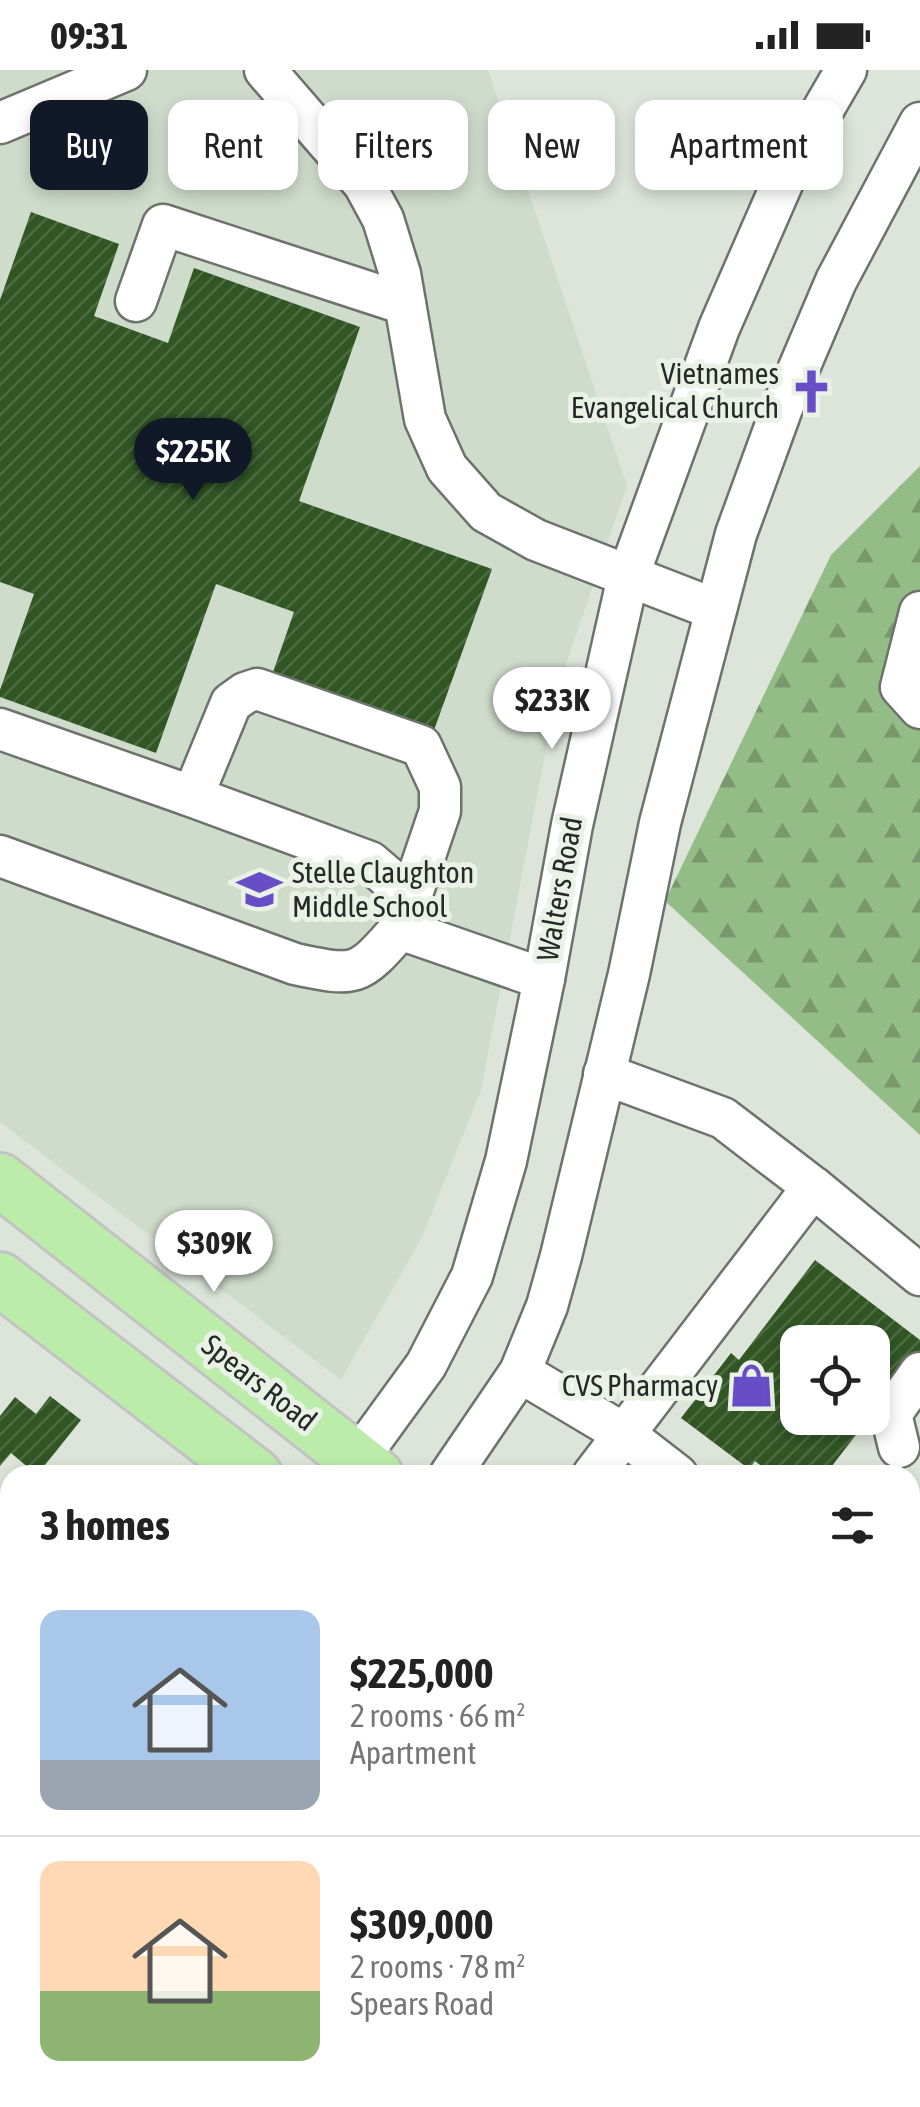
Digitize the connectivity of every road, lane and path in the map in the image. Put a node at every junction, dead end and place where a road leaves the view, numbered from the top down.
1 (126, 70) edge
2 (265, 70) edge
3 (846, 70) edge
4 (0, 123) edge
5 (920, 123) edge
6 (136, 301) dead end
7 (405, 304) junction
8 (628, 577) junction
9 (714, 609) junction
10 (920, 612) edge
11 (920, 708) edge
12 (0, 729) edge
13 (188, 795) junction
14 (0, 856) edge
15 (406, 913) junction
16 (544, 978) junction
17 (604, 1074) junction
18 (0, 1180) edge
19 (813, 1187) junction
20 (920, 1275) edge
21 (0, 1279) edge
22 (520, 1372) junction
23 (920, 1372) edge
24 (624, 1434) junction
25 (898, 1448) edge
26 (242, 1465) edge
27 (354, 1465) edge
28 (363, 1465) edge
29 (457, 1465) edge
30 (601, 1465) edge
31 (664, 1465) edge

1 - 4 street
2 - 7 street
3 - 8 street, Walters Road
5 - 9 street
6 - 7 street
7 - 8 street
8 - 9 street
8 - 16 street, Walters Road
9 - 17 street
10 - 11 street
12 - 13 street
13 - 15 street
13 - 15 street
14 - 15 street
15 - 16 street
16 - 28 street, Walters Road
17 - 19 street
17 - 22 street
18 - 27 main road, Spears Road
19 - 20 street
19 - 24 street
21 - 26 main road
22 - 24 street
22 - 29 street
23 - 25 street
24 - 30 street
24 - 31 street

